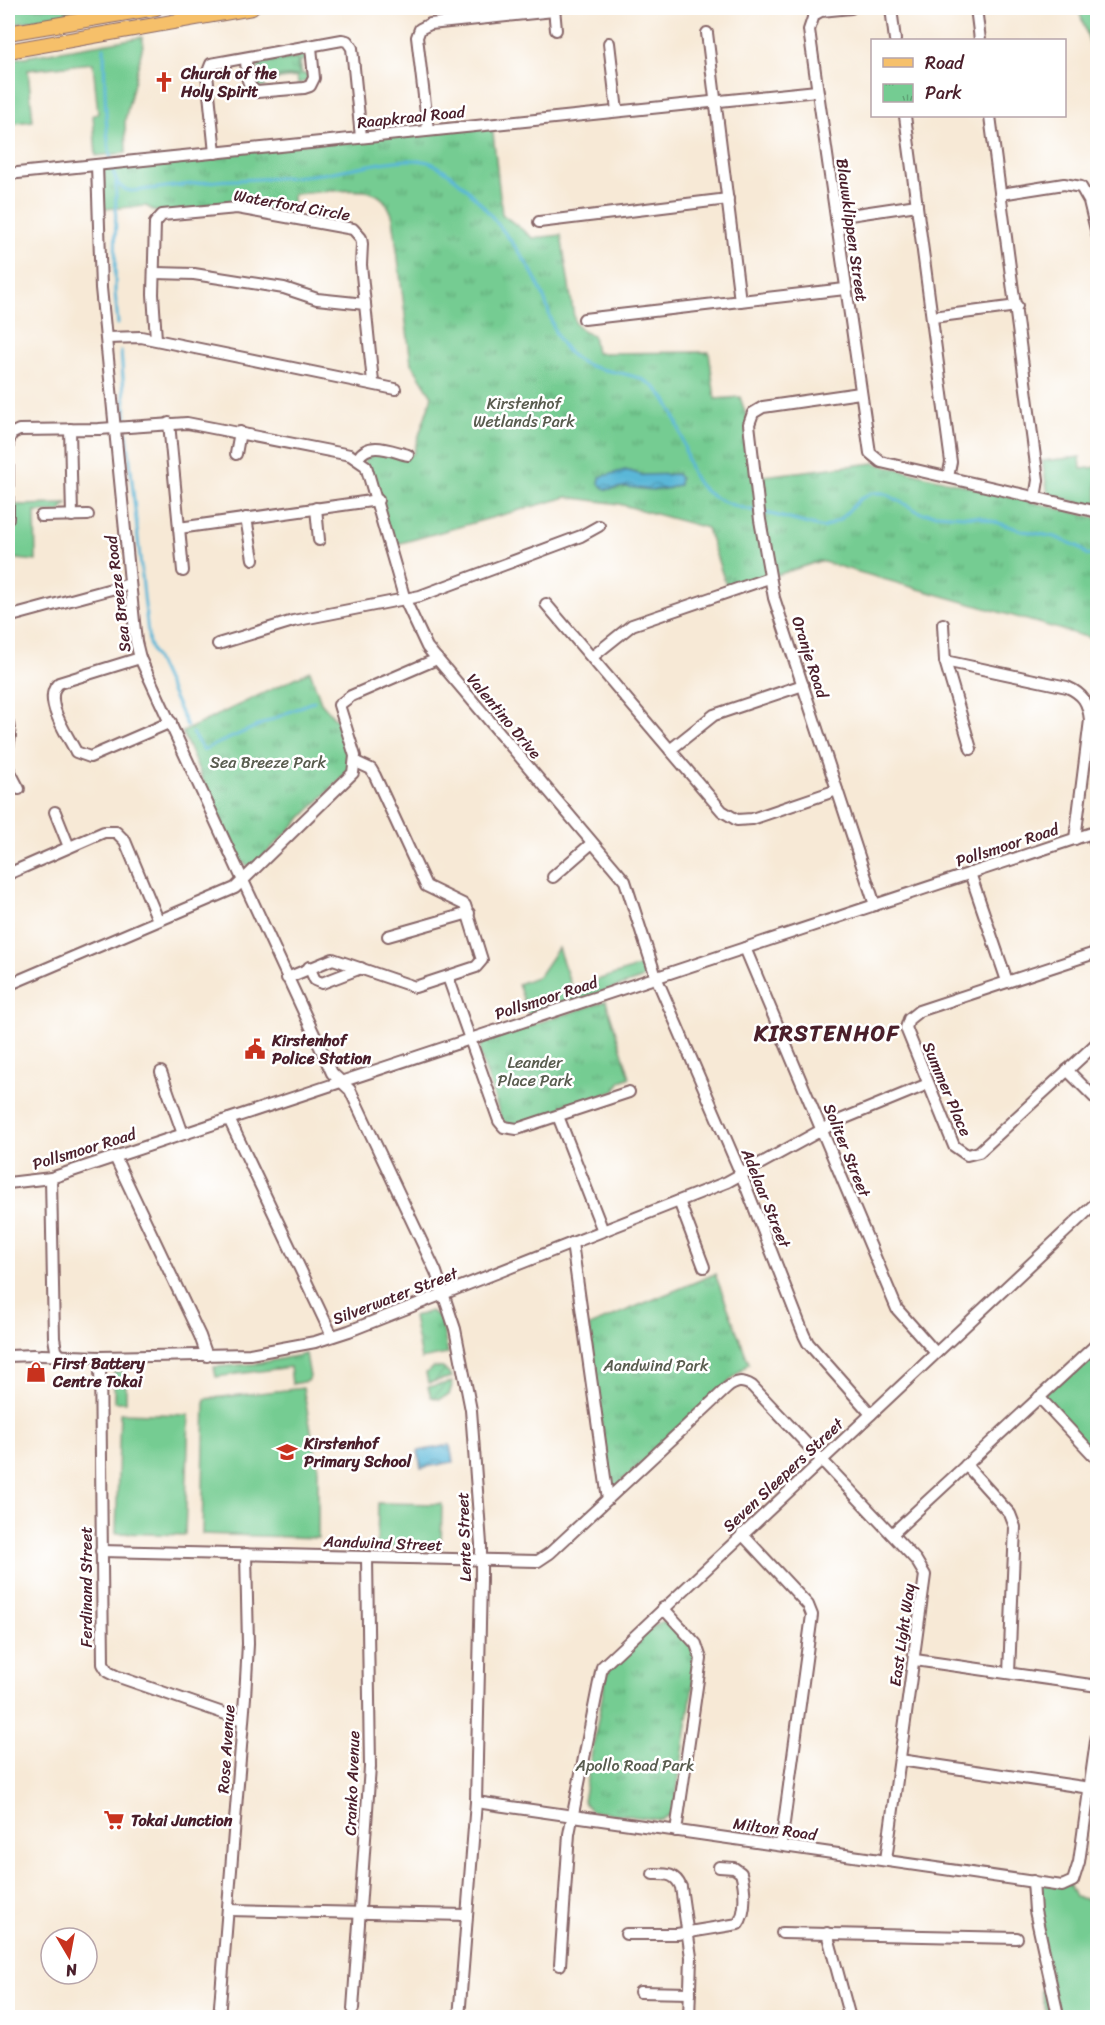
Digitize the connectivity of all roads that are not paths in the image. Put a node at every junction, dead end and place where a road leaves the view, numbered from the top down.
1 (156, 8) edge
2 (252, 8) edge
3 (851, 8) edge
4 (891, 8) edge
5 (976, 8) edge
6 (554, 9) edge
7 (556, 30) dead end
8 (8, 33) edge
9 (707, 33) dead end
10 (896, 39) edge
11 (980, 39) edge
12 (609, 43) dead end
13 (311, 47) junction
14 (8, 51) edge
15 (246, 59) junction
16 (817, 91) junction
17 (716, 101) junction
18 (617, 111) junction
19 (905, 117) edge
20 (990, 117) edge
21 (428, 130) junction
22 (361, 137) junction
23 (215, 153) junction
24 (101, 165) junction
25 (8, 174) edge
26 (1001, 194) junction
27 (728, 199) junction
28 (917, 205) junction
29 (836, 218) junction
30 (539, 222) dead end
31 (1098, 237) edge
32 (155, 273) junction
33 (845, 289) junction
34 (740, 301) junction
35 (365, 304) junction
36 (1017, 306) junction
37 (933, 317) junction
38 (584, 319) dead end
39 (107, 338) junction
40 (156, 339) junction
41 (373, 382) junction
42 (395, 389) dead end
43 (860, 393) junction
44 (169, 423) junction
45 (115, 427) junction
46 (70, 429) junction
47 (240, 432) junction
48 (236, 454) dead end
49 (408, 455) dead end
50 (358, 458) junction
51 (948, 477) junction
52 (1035, 498) junction
53 (378, 500) junction
54 (316, 508) junction
55 (1098, 512) edge
56 (8, 514) edge
57 (88, 515) dead end
58 (40, 516) dead end
59 (72, 516) junction
60 (246, 518) junction
61 (599, 526) dead end
62 (179, 528) junction
63 (319, 540) dead end
64 (253, 559) dead end
65 (183, 571) dead end
66 (769, 578) junction
67 (130, 584) junction
68 (405, 600) junction
69 (546, 604) dead end
70 (8, 617) edge
71 (943, 624) dead end
72 (218, 644) dead end
73 (592, 657) junction
74 (140, 658) junction
75 (436, 659) junction
76 (945, 661) junction
77 (803, 685) junction
78 (171, 722) junction
79 (8, 723) edge
80 (8, 747) edge
81 (970, 749) dead end
82 (670, 750) junction
83 (356, 762) junction
84 (8, 768) edge
85 (19, 789) dead end
86 (837, 790) junction
87 (55, 812) dead end
88 (1075, 839) junction
89 (592, 843) junction
90 (69, 847) junction
91 (1098, 851) edge
92 (970, 873) junction
93 (8, 874) edge
94 (553, 877) dead end
95 (242, 881) junction
96 (875, 905) junction
97 (469, 913) junction
98 (158, 920) junction
99 (388, 936) dead end
100 (745, 948) junction
101 (1098, 952) edge
102 (309, 967) junction
103 (362, 969) junction
104 (448, 976) junction
105 (656, 977) junction
106 (287, 978) junction
107 (1007, 981) junction
108 (8, 985) edge
109 (470, 1039) junction
110 (1098, 1042) edge
111 (1067, 1070) junction
112 (161, 1072) dead end
113 (343, 1082) junction
114 (928, 1084) junction
115 (629, 1092) dead end
116 (1098, 1101) edge
117 (558, 1116) junction
118 (229, 1119) junction
119 (822, 1129) junction
120 (183, 1134) junction
121 (115, 1156) junction
122 (741, 1174) junction
123 (51, 1178) junction
124 (8, 1183) edge
125 (679, 1201) junction
126 (1096, 1205) edge
127 (603, 1231) junction
128 (572, 1243) junction
129 (704, 1267) dead end
130 (444, 1294) junction
131 (332, 1336) junction
132 (1098, 1343) edge
133 (936, 1353) junction
134 (60, 1355) junction
135 (8, 1356) edge
136 (207, 1356) junction
137 (100, 1357) junction
138 (738, 1382) joint
139 (1039, 1397) junction
140 (871, 1414) junction
141 (821, 1460) junction
142 (1098, 1460) edge
143 (966, 1465) junction
144 (608, 1499) junction
145 (742, 1534) junction
146 (892, 1534) junction
147 (101, 1551) junction
148 (246, 1554) junction
149 (367, 1557) junction
150 (481, 1561) junction
151 (663, 1608) junction
152 (915, 1660) junction
153 (1009, 1673) junction
154 (1098, 1686) edge
155 (243, 1720) junction
156 (1098, 1727) edge
157 (900, 1760) junction
158 (1090, 1788) junction
159 (476, 1802) junction
160 (572, 1816) junction
161 (676, 1831) junction
162 (781, 1845) junction
163 (886, 1860) junction
164 (719, 1867) dead end
165 (653, 1874) dead end
166 (1033, 1881) junction
167 (228, 1910) junction
168 (360, 1912) junction
169 (466, 1916) junction
170 (687, 1932) junction
171 (782, 1933) dead end
172 (626, 1934) dead end
173 (827, 1934) junction
174 (1017, 1938) dead end
175 (560, 1965) dead end
176 (640, 1992) dead end
177 (690, 1993) junction
178 (353, 2009) dead end
179 (1058, 2011) dead end
180 (219, 2017) edge
181 (459, 2018) edge
182 (689, 2018) edge
183 (850, 2018) edge

1 - 8 main road
2 - 14 main road
3 - 16 street, Blauwklippen Street
4 - 10 street
5 - 11 street
6 - 7 street
6 - 21 street
9 - 17 street
12 - 18 street
13 - 15 street
13 - 15 street
13 - 22 street
15 - 23 street
16 - 17 street, Raapkraal Road
16 - 29 street, Blauwklippen Street
17 - 18 street, Raapkraal Road
17 - 27 street
18 - 21 street, Raapkraal Road
19 - 28 street
20 - 26 street
21 - 22 street, Raapkraal Road
22 - 23 street, Raapkraal Road
23 - 24 street, Raapkraal Road
24 - 25 street, Raapkraal Road
24 - 39 street, Sea Breeze Road
26 - 31 street
26 - 36 street
27 - 30 street
27 - 34 street
28 - 29 street
28 - 37 street
29 - 33 street, Blauwklippen Street
32 - 35 street
32 - 35 street, Waterford Circle
32 - 40 street, Waterford Circle
33 - 34 street
33 - 43 street, Blauwklippen Street
34 - 38 street
35 - 41 street, Waterford Circle
36 - 37 street
36 - 52 street
37 - 51 street
39 - 40 street
39 - 45 street, Sea Breeze Road
40 - 41 street
41 - 42 street
43 - 51 street, Blauwklippen Street
43 - 66 street, Oranje Road
44 - 45 street
44 - 47 street
44 - 62 street
45 - 46 street
45 - 67 street, Sea Breeze Road
46 - 56 street
46 - 59 street
47 - 48 street
47 - 50 street
49 - 50 street
50 - 53 street, Valentino Drive
51 - 52 street
52 - 55 street
53 - 54 street
53 - 68 street, Valentino Drive
54 - 60 street
54 - 63 street
57 - 59 street
58 - 59 street
60 - 62 street
60 - 64 street
61 - 68 street
62 - 65 street
66 - 73 street
66 - 77 street, Oranje Road
67 - 70 street
67 - 74 street, Sea Breeze Road
68 - 72 street
68 - 75 street, Valentino Drive
69 - 73 street
71 - 76 street
73 - 82 street
74 - 78 street, Sea Breeze Road
74 - 78 street
75 - 83 street
75 - 89 street, Valentino Drive
76 - 81 street
76 - 88 street
77 - 82 street
77 - 86 street, Oranje Road
78 - 95 street, Sea Breeze Road
79 - 80 street
82 - 86 street
83 - 95 street
83 - 97 street
84 - 85 street
86 - 96 street, Oranje Road
87 - 90 street
88 - 91 street, Pollsmoor Road
88 - 92 street, Pollsmoor Road
89 - 94 street
89 - 105 street, Valentino Drive
90 - 93 street
90 - 98 street
92 - 96 street, Pollsmoor Road
92 - 107 street
95 - 98 street
95 - 106 street, Sea Breeze Road
96 - 100 street, Pollsmoor Road
97 - 99 street
97 - 104 street
98 - 108 street
100 - 105 street, Pollsmoor Road
100 - 119 street, Soliter Street
101 - 107 street, Summer Place
102 - 103 street
102 - 103 street
102 - 106 street
103 - 104 street
104 - 109 street
105 - 109 street, Pollsmoor Road
105 - 122 street, Adelaar Street
106 - 113 street, Sea Breeze Road
107 - 114 street, Summer Place
109 - 113 street, Pollsmoor Road
109 - 117 street
110 - 111 street, Summer Place
111 - 114 street, Summer Place
111 - 116 street
112 - 120 street
113 - 118 street, Pollsmoor Road
113 - 130 street, Lente Street
114 - 119 street, Silverwater Street
115 - 117 street
117 - 127 street
118 - 120 street, Pollsmoor Road
118 - 131 street
119 - 122 street, Silverwater Street
119 - 133 street, Soliter Street
120 - 121 street, Pollsmoor Road
121 - 123 street, Pollsmoor Road
121 - 136 street
122 - 125 street, Silverwater Street
122 - 140 street, Adelaar Street
123 - 124 street, Pollsmoor Road
123 - 134 street
125 - 127 street, Silverwater Street
125 - 129 street
126 - 133 street, Seven Sleepers Street
127 - 128 street, Silverwater Street
128 - 130 street, Silverwater Street
128 - 144 street
130 - 131 street, Silverwater Street
130 - 150 street, Lente Street
131 - 136 street, Silverwater Street
132 - 139 street
133 - 140 street, Seven Sleepers Street
134 - 135 street, Silverwater Street
134 - 137 street, Silverwater Street
136 - 137 street, Silverwater Street
137 - 147 street, Ferdinand Street
138 - 141 street, East Light Way
138 - 144 street, Aandwind Street
139 - 142 street
139 - 143 street
140 - 141 street, Seven Sleepers Street
141 - 145 street, Seven Sleepers Street
141 - 146 street, East Light Way
143 - 146 street
143 - 153 street
144 - 150 street, Aandwind Street
145 - 151 street, Seven Sleepers Street
145 - 162 street
146 - 152 street, East Light Way
147 - 148 street, Aandwind Street
147 - 155 street, Ferdinand Street
148 - 149 street, Aandwind Street
148 - 155 street, Rose Avenue
149 - 150 street, Aandwind Street
149 - 168 street, Cranko Avenue
150 - 159 street, Lente Street
151 - 160 street, Seven Sleepers Street
151 - 161 street
152 - 153 street
152 - 157 street, East Light Way
153 - 154 street
155 - 167 street, Rose Avenue
156 - 158 street
157 - 158 street
157 - 163 street, East Light Way
158 - 166 street, Milton Road
159 - 160 street, Milton Road
159 - 169 street, Lente Street
160 - 161 street, Milton Road
160 - 175 street, Seven Sleepers Street
161 - 162 street, Milton Road
162 - 163 street, Milton Road
163 - 166 street, Milton Road
164 - 170 street
165 - 170 street
166 - 179 street
167 - 168 street
167 - 180 street, Rose Avenue
168 - 169 street
168 - 178 street, Cranko Avenue
169 - 181 street, Lente Street
170 - 172 street
170 - 177 street
171 - 173 street
173 - 174 street
173 - 183 street
176 - 177 street
177 - 182 street

